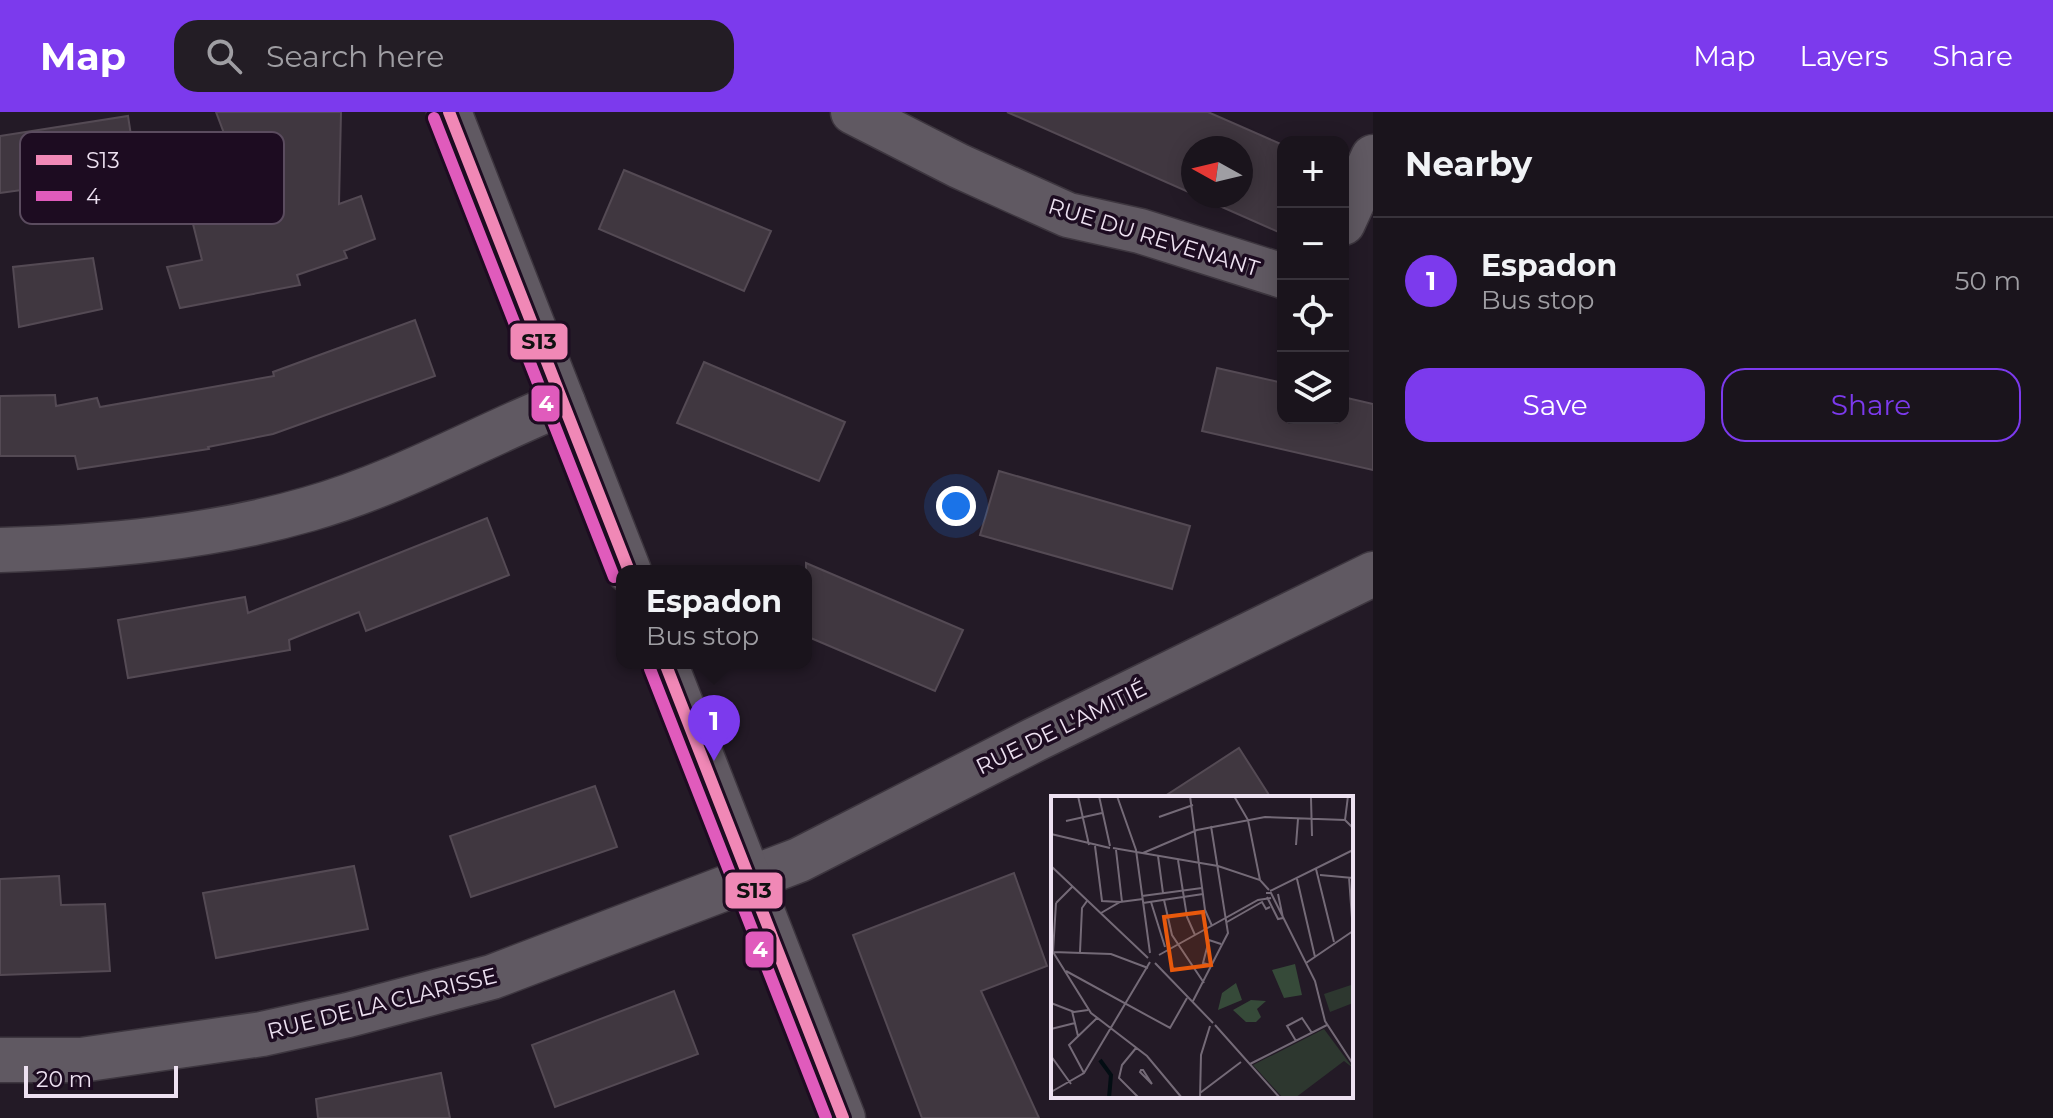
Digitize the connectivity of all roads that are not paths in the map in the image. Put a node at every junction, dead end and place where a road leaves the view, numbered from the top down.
1 (449, 112) edge
2 (853, 112) edge
3 (1373, 157) edge
4 (1349, 210) edge
5 (1277, 274) edge
6 (563, 403) junction
7 (0, 550) edge
8 (627, 565) edge
9 (1373, 574) edge
10 (667, 669) edge
11 (749, 880) junction
12 (0, 1060) edge
13 (843, 1118) edge

1 - 6 street
2 - 5 street, RUE DU REVENANT
3 - 4 street
6 - 7 street
6 - 8 street
9 - 11 street, RUE DE L'AMITIÉ
10 - 11 street
11 - 12 street, RUE DE LA CLARISSE
11 - 13 street

